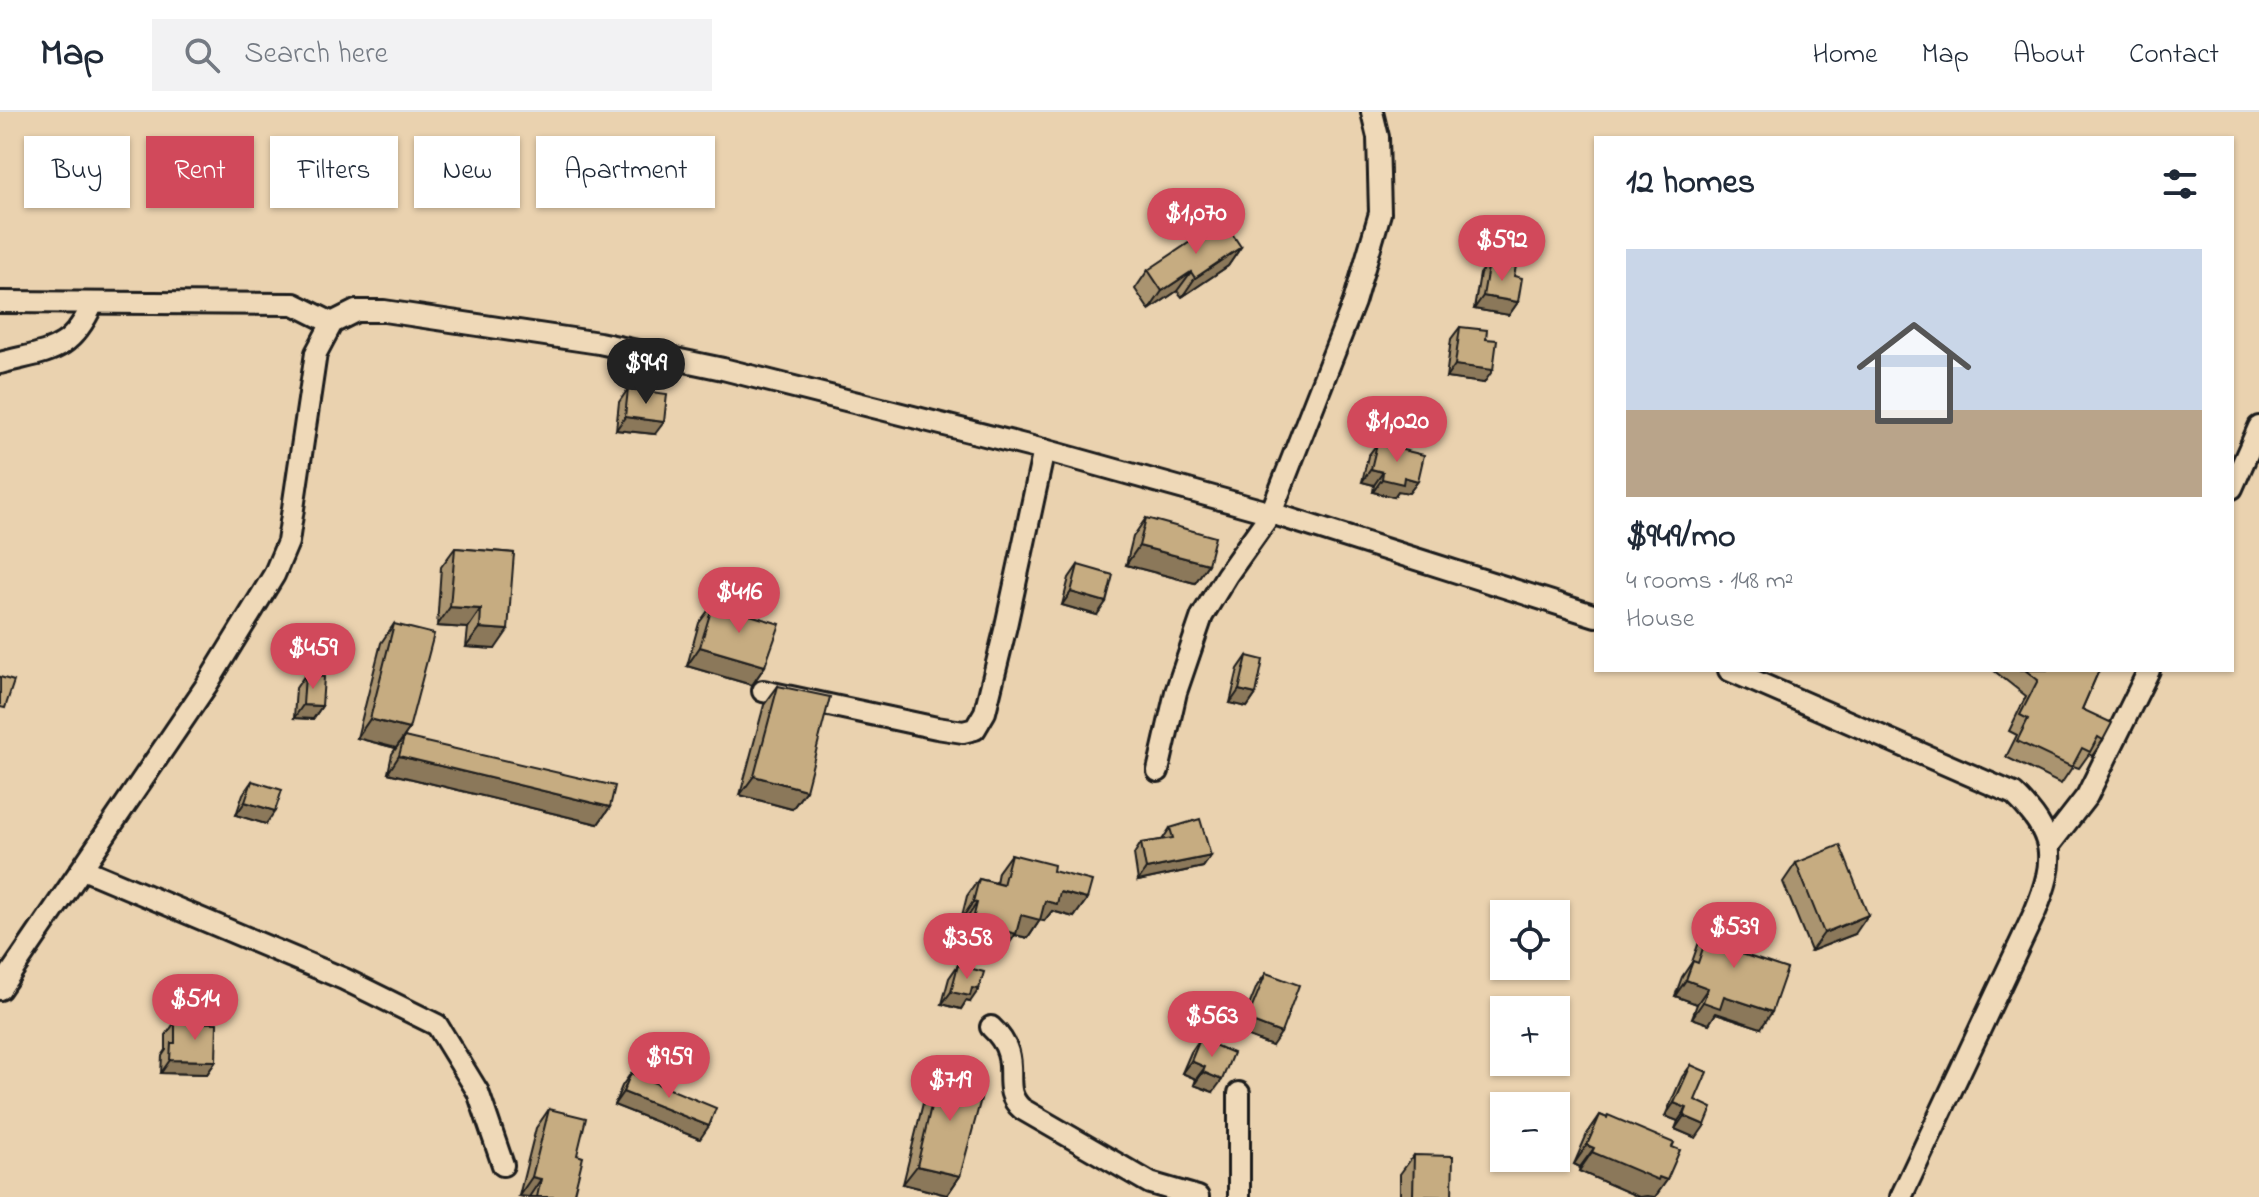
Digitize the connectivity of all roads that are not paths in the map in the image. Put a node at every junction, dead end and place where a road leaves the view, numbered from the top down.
1 (1372, 112) edge
2 (0, 302) edge
3 (93, 303) junction
4 (332, 323) junction
5 (0, 363) edge
6 (2259, 427) edge
7 (1044, 450) junction
8 (2234, 483) edge
9 (1271, 513) junction
10 (1594, 615) edge
11 (1734, 672) edge
12 (2148, 672) edge
13 (763, 691) dead end
14 (1158, 771) dead end
15 (2049, 845) junction
16 (83, 869) junction
17 (0, 989) edge
18 (991, 1027) dead end
19 (1239, 1093) dead end
20 (503, 1165) dead end
21 (1198, 1197) edge
22 (1239, 1197) edge
23 (1901, 1197) edge

1 - 9 street
2 - 3 street
3 - 4 street
3 - 5 street
4 - 7 street
4 - 16 street
6 - 8 street
7 - 9 street
7 - 13 street
9 - 10 street
9 - 14 street
11 - 15 street
12 - 15 street
15 - 23 street
16 - 17 street
16 - 20 street
18 - 21 street
19 - 22 street

